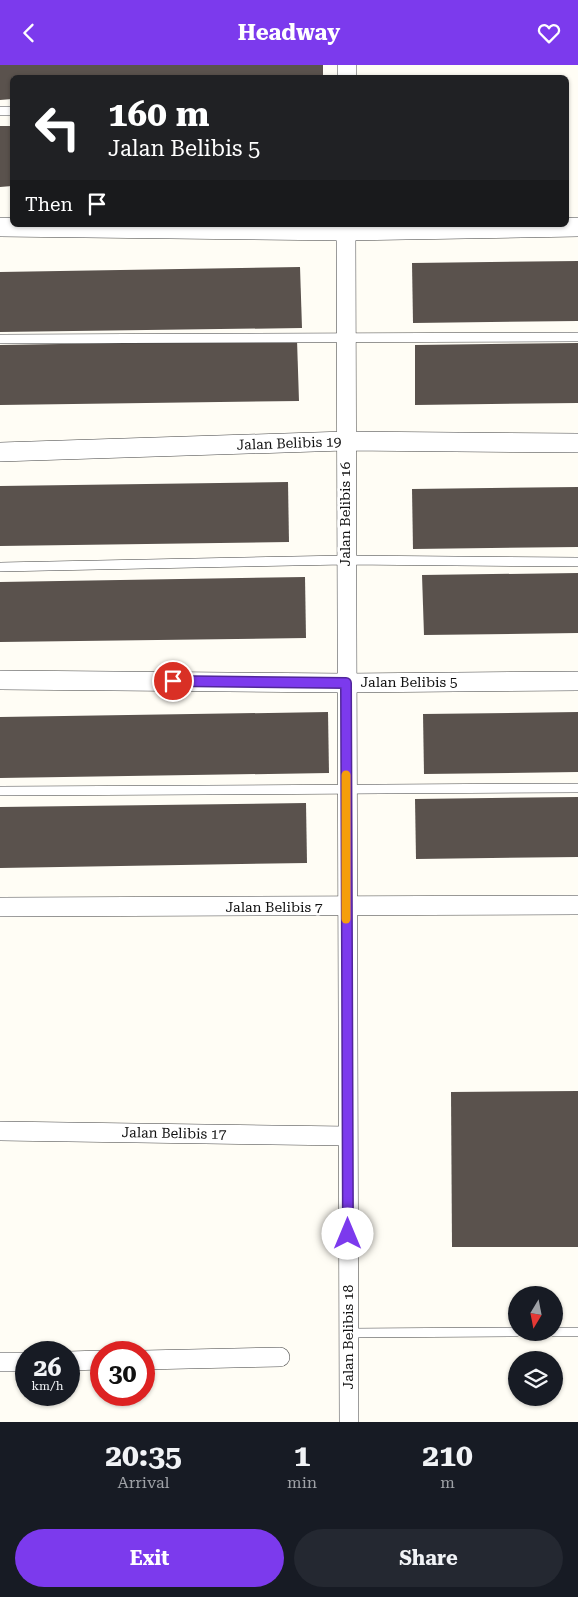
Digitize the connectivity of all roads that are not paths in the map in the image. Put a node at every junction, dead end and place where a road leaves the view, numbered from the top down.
1 (0, 227) edge
2 (537, 227) edge
3 (578, 227) edge
4 (346, 228) edge
5 (345, 337) junction
6 (578, 337) edge
7 (0, 339) edge
8 (345, 441) junction
9 (578, 443) edge
10 (0, 452) edge
11 (345, 560) junction
12 (578, 562) edge
13 (0, 567) edge
14 (0, 680) edge
15 (578, 681) edge
16 (346, 683) junction
17 (578, 788) edge
18 (346, 789) junction
19 (0, 791) edge
20 (578, 905) edge
21 (0, 907) edge
22 (346, 907) junction
23 (0, 1131) edge
24 (348, 1136) junction
25 (508, 1332) edge
26 (563, 1332) edge
27 (578, 1332) edge
28 (348, 1333) junction
29 (280, 1357) dead end
30 (155, 1360) edge
31 (0, 1362) edge
32 (15, 1362) edge
33 (349, 1422) edge

1 - 4 street
2 - 3 street
2 - 4 street
4 - 5 street, Jalan Belibis 16
5 - 6 lane
5 - 7 lane
5 - 8 street, Jalan Belibis 16
8 - 9 street, Jalan Belibis 19
8 - 10 street, Jalan Belibis 19
8 - 11 street, Jalan Belibis 16
11 - 12 lane
11 - 13 lane
11 - 16 street, Jalan Belibis 16
14 - 16 street, Jalan Belibis 5
15 - 16 street, Jalan Belibis 5
16 - 18 street, Jalan Belibis 18
17 - 18 lane
18 - 19 lane
18 - 22 street, Jalan Belibis 18
20 - 22 street, Jalan Belibis 7
21 - 22 street, Jalan Belibis 7
22 - 24 street, Jalan Belibis 18
23 - 24 street, Jalan Belibis 17
24 - 28 street, Jalan Belibis 18
25 - 28 lane
26 - 27 lane
28 - 33 street, Jalan Belibis 18
29 - 30 street
31 - 32 street

